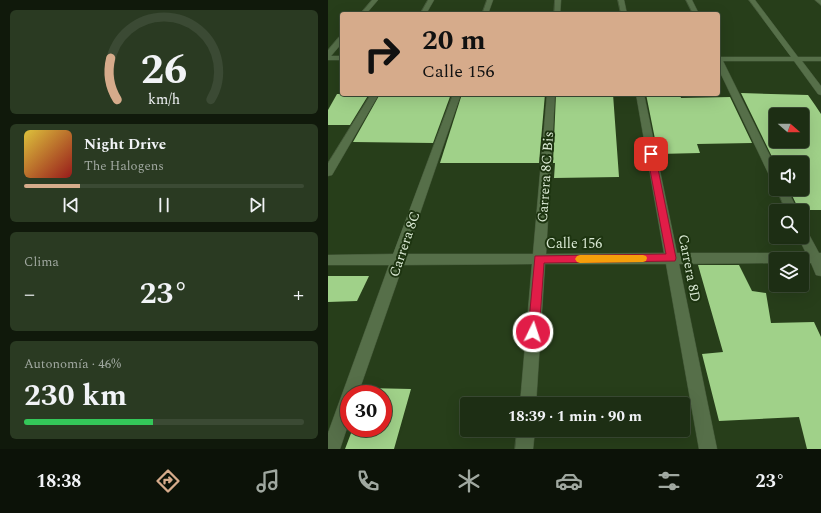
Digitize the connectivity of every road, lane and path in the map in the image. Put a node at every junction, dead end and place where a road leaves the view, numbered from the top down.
1 (375, 0) edge
2 (431, 0) edge
3 (490, 0) edge
4 (558, 0) edge
5 (621, 0) edge
6 (689, 0) edge
7 (752, 0) edge
8 (818, 0) edge
9 (821, 3) edge
10 (365, 12) edge
11 (424, 12) edge
12 (486, 12) edge
13 (557, 12) edge
14 (624, 12) edge
15 (695, 12) edge
16 (340, 41) edge
17 (328, 56) edge
18 (340, 58) edge
19 (720, 59) edge
20 (796, 59) junction
21 (821, 59) edge
22 (720, 63) edge
23 (821, 92) edge
24 (374, 96) edge
25 (456, 96) edge
26 (551, 96) edge
27 (640, 96) edge
28 (769, 165) edge
29 (328, 172) edge
30 (809, 243) edge
31 (671, 258) junction
32 (818, 258) edge
33 (539, 259) junction
34 (328, 260) edge
35 (398, 260) junction
36 (821, 271) edge
37 (353, 385) edge
38 (529, 397) edge
39 (340, 424) edge
40 (525, 437) edge
41 (331, 449) edge
42 (524, 449) edge
43 (708, 449) edge

1 - 10 street
2 - 11 street
3 - 12 street
4 - 13 street
5 - 14 street
6 - 15 street
7 - 20 street
8 - 9 street
16 - 17 street
17 - 18 street
19 - 20 street
20 - 21 street
20 - 23 street
22 - 28 street
24 - 29 street
25 - 35 street, Carrera 8C
26 - 33 street, Carrera 8C Bis
27 - 31 street, Carrera 8D
30 - 32 street
31 - 32 street, Calle 156
31 - 33 street, Calle 156
31 - 43 street, Carrera 8D
32 - 36 street
33 - 35 street, Calle 156
33 - 38 street, Carrera 8C Bis
34 - 35 street, Calle 156
35 - 37 street, Carrera 8C
39 - 41 street
40 - 42 street

